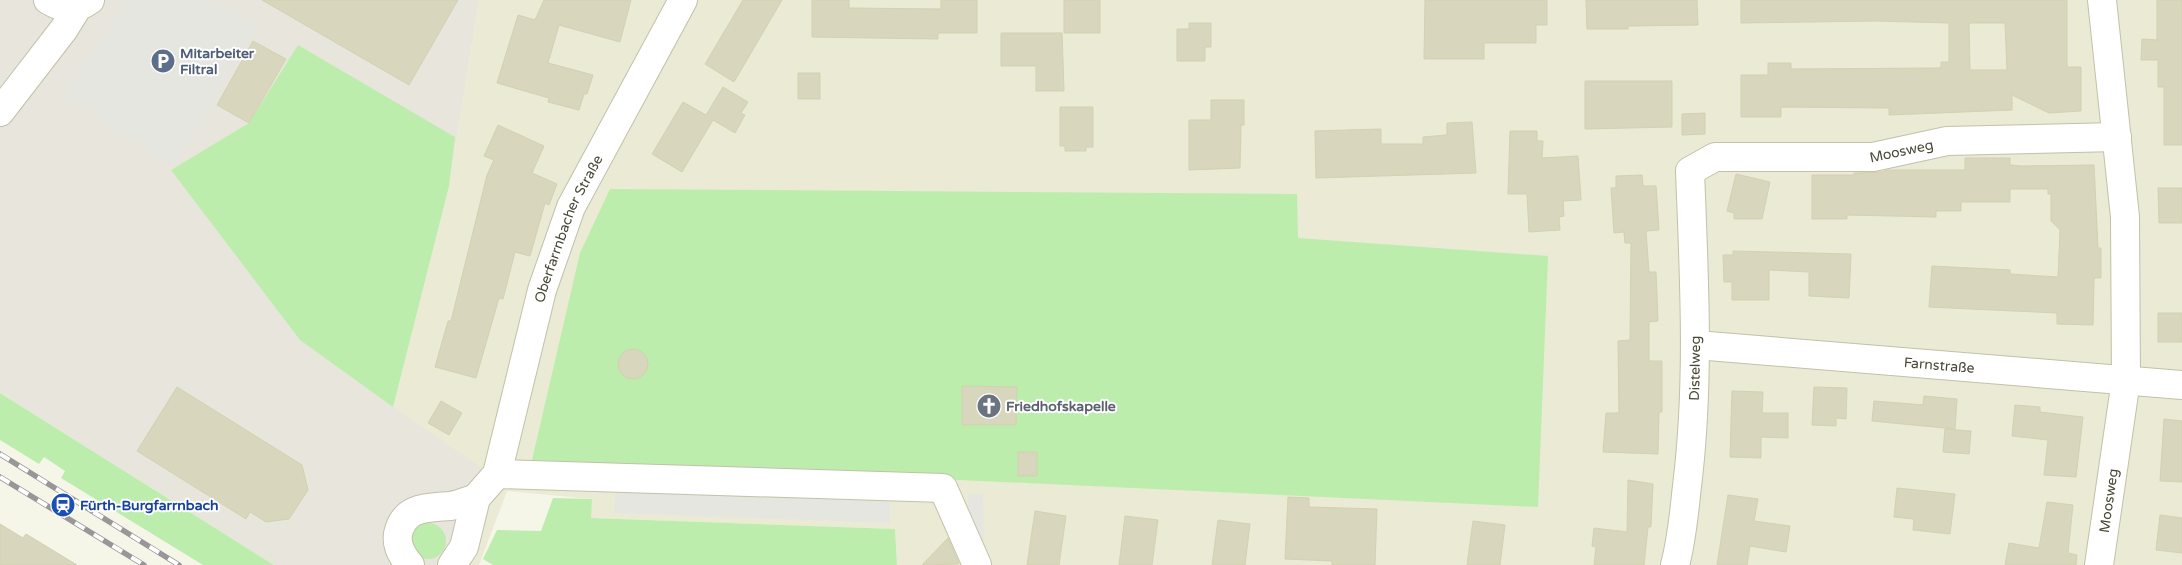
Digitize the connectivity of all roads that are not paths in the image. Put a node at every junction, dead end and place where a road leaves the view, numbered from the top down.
1 (48, 0) edge
2 (683, 0) edge
3 (2102, 0) edge
4 (83, 4) edge
5 (0, 112) edge
6 (2116, 136) junction
7 (1690, 171) joint
8 (1696, 345) junction
9 (2126, 380) junction
10 (2182, 385) edge
11 (497, 474) junction
12 (476, 498) junction
13 (410, 565) edge
14 (452, 565) edge
15 (977, 565) edge
16 (1675, 565) edge
17 (2100, 565) edge

1 - 4 street
2 - 11 street, Oberfarrnbacher Straße
3 - 6 street, Moosweg
4 - 5 street
6 - 7 street, Moosweg
6 - 9 street, Moosweg
7 - 8 street, Distelweg
8 - 9 street, Farnstraße
8 - 16 street, Distelweg
9 - 10 street, Farnstraße
9 - 17 street, Moosweg
11 - 12 street, Oberfarrnbacher Straße
11 - 15 street
12 - 13 street
12 - 14 street, Oberfarrnbacher Straße

